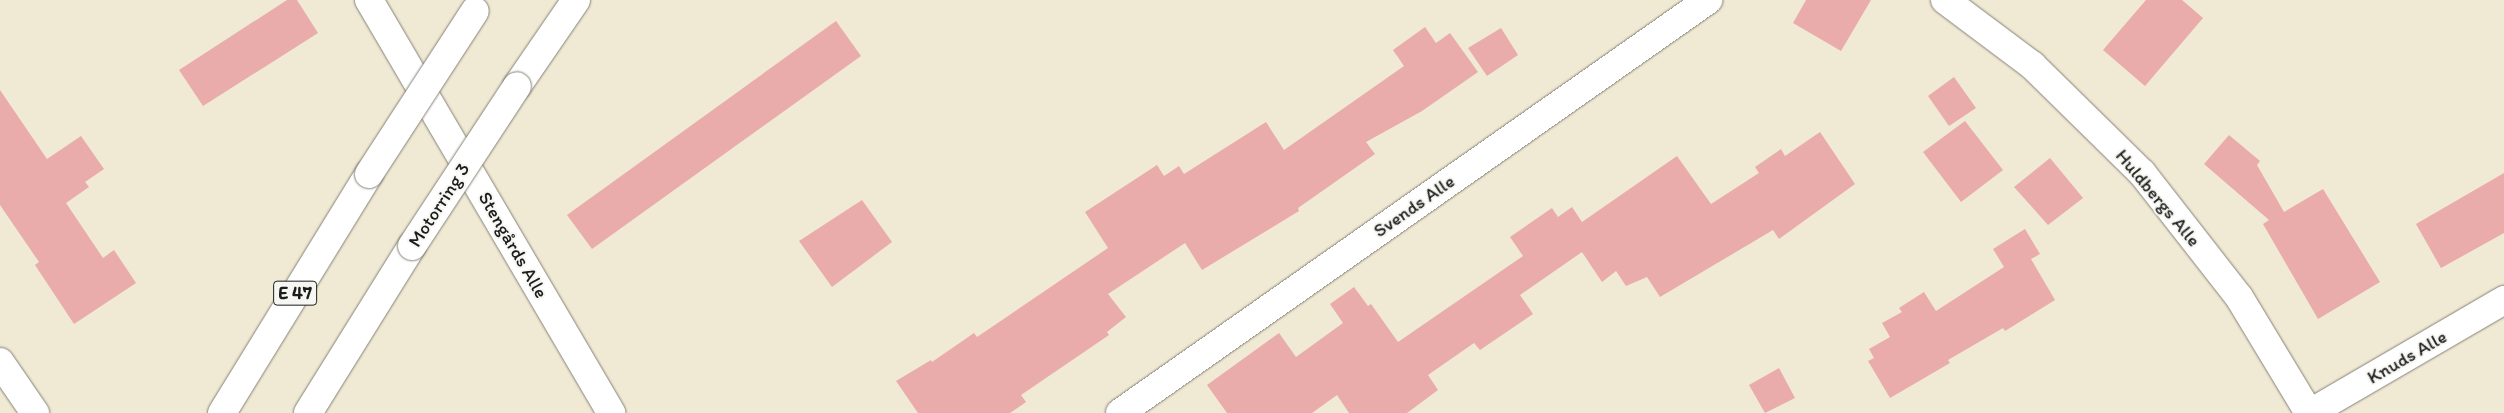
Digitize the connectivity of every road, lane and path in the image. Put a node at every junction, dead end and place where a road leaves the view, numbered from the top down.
1 (369, 0) edge
2 (576, 0) edge
3 (1708, 0) edge
4 (1945, 0) edge
5 (479, 5) edge
6 (2504, 300) edge
7 (0, 362) edge
8 (35, 413) edge
9 (222, 413) edge
10 (308, 413) edge
11 (611, 413) edge
12 (1120, 413) edge
13 (2309, 413) edge

1 - 11 main road, Stengårds Alle
2 - 10 main road, Motorring 3, bridge
3 - 12 main road, Svends Alle
4 - 13 main road, Huldbergs Alle
5 - 9 main road, E 47, bridge
6 - 13 main road, Knuds Alle
7 - 8 main road

